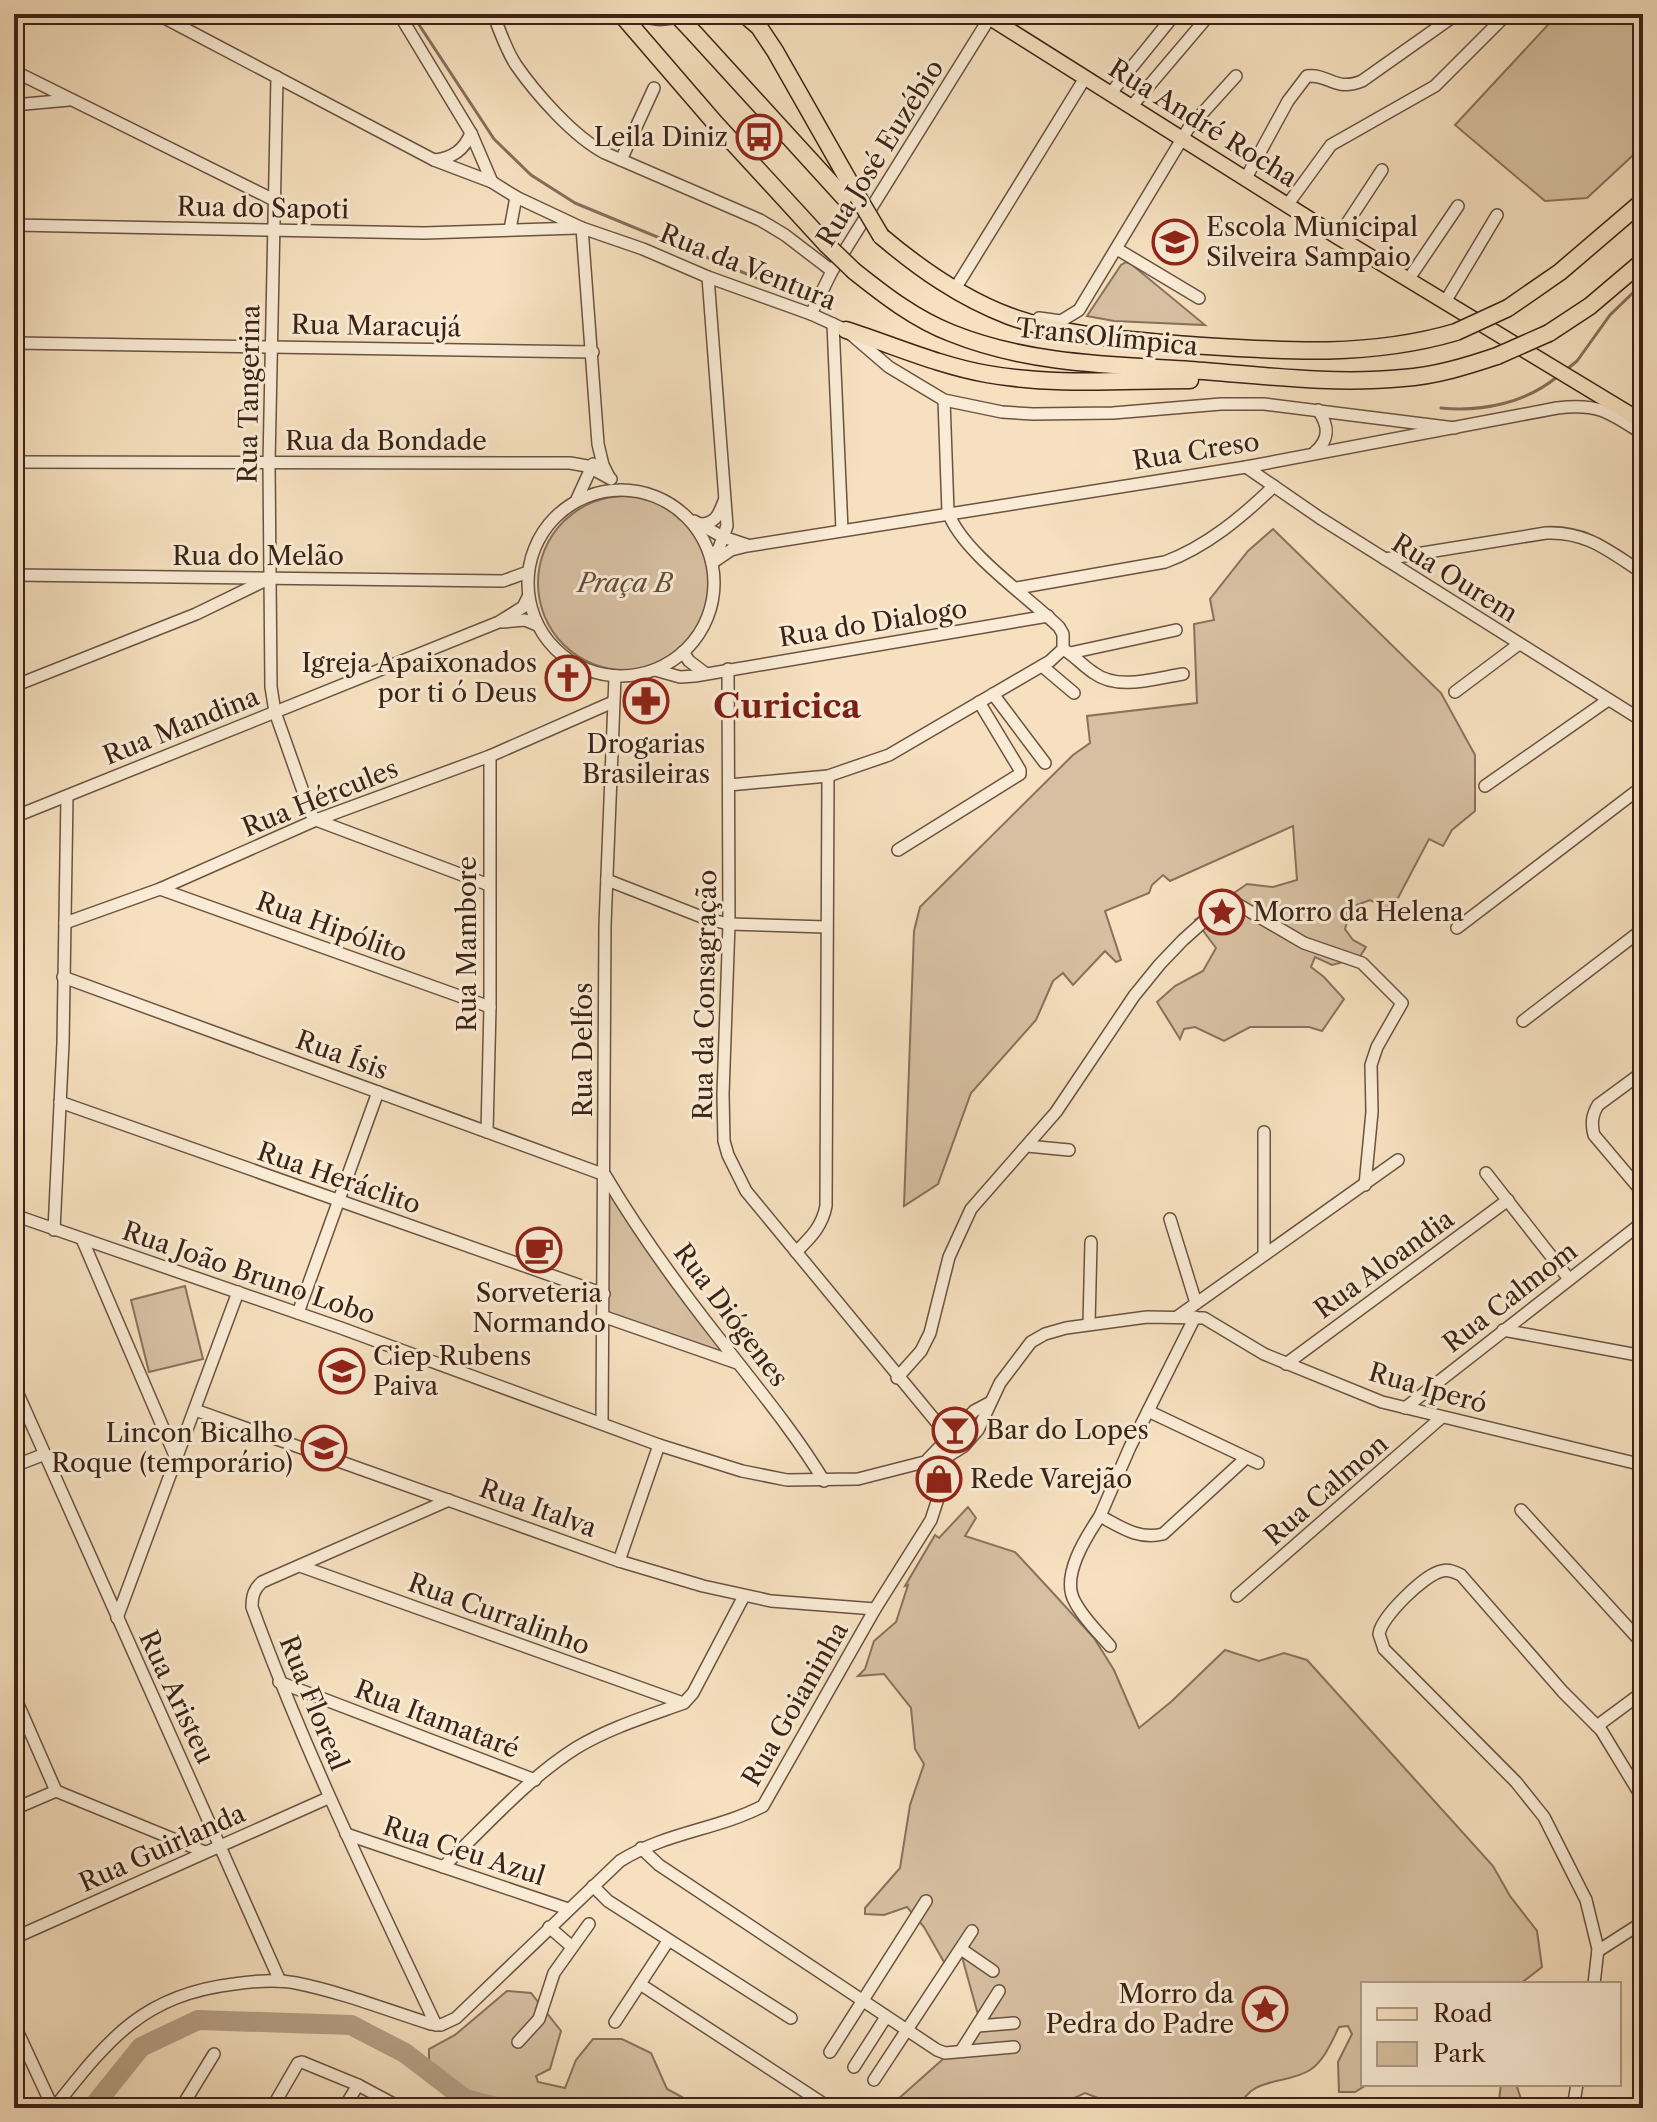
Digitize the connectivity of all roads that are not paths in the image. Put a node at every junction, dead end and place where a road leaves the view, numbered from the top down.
1 (157, 14) edge
2 (399, 14) edge
3 (493, 14) edge
4 (621, 14) edge
5 (641, 14) edge
6 (676, 14) edge
7 (684, 14) edge
8 (694, 14) edge
9 (744, 14) edge
10 (1175, 14) edge
11 (1210, 14) edge
12 (1507, 14) edge
13 (989, 15) edge
14 (1454, 16) edge
15 (14, 71) edge
16 (1236, 76) dead end
17 (277, 77) junction
18 (1085, 78) junction
19 (654, 88) dead end
20 (1110, 94) junction
21 (69, 100) junction
22 (14, 105) edge
23 (1131, 107) junction
24 (471, 133) junction
25 (1182, 139) junction
26 (434, 160) junction
27 (621, 160) junction
28 (1382, 170) dead end
29 (1246, 178) junction
30 (492, 182) junction
31 (516, 197) junction
32 (274, 200) junction
33 (854, 201) junction
34 (1643, 201) edge
35 (1288, 204) junction
36 (1458, 206) dead end
37 (1497, 215) dead end
38 (14, 225) edge
39 (582, 228) junction
40 (510, 229) junction
41 (274, 231) junction
42 (1338, 237) junction
43 (1117, 249) junction
44 (1643, 261) edge
45 (832, 271) junction
46 (944, 275) dead end
47 (708, 277) junction
48 (1408, 280) junction
49 (958, 284) junction
50 (1199, 298) dead end
51 (1445, 302) junction
52 (811, 314) junction
53 (840, 327) junction
54 (14, 343) edge
55 (270, 346) junction
56 (593, 352) junction
57 (1274, 376) junction
58 (944, 400) junction
59 (1318, 410) junction
60 (1643, 422) edge
61 (1455, 428) junction
62 (1643, 434) edge
63 (598, 444) junction
64 (1315, 453) junction
65 (14, 462) edge
66 (269, 463) junction
67 (1246, 467) junction
68 (590, 474) junction
69 (611, 479) junction
70 (1274, 486) junction
71 (642, 492) junction
72 (577, 500) junction
73 (724, 500) junction
74 (948, 512) junction
75 (688, 518) junction
76 (700, 524) junction
77 (842, 530) junction
78 (723, 537) junction
79 (747, 546) junction
80 (1385, 559) junction
81 (711, 561) junction
82 (528, 572) junction
83 (1643, 573) edge
84 (14, 575) edge
85 (269, 579) junction
86 (503, 581) junction
87 (1017, 588) junction
88 (528, 594) junction
89 (1048, 616) junction
90 (499, 622) junction
91 (537, 625) junction
92 (1176, 630) dead end
93 (1519, 644) junction
94 (1067, 651) junction
95 (683, 652) junction
96 (1042, 666) junction
97 (728, 669) junction
98 (655, 670) junction
99 (705, 673) junction
100 (1183, 674) dead end
101 (615, 677) junction
102 (14, 686) edge
103 (1455, 692) dead end
104 (1074, 693) dead end
105 (993, 694) junction
106 (1608, 700) junction
107 (613, 702) junction
108 (979, 702) junction
109 (275, 712) junction
110 (590, 714) junction
111 (613, 719) junction
112 (1643, 721) edge
113 (490, 756) junction
114 (1045, 763) dead end
115 (828, 776) junction
116 (729, 785) junction
117 (1485, 786) dead end
118 (1643, 786) edge
119 (67, 796) junction
120 (14, 817) edge
121 (316, 820) junction
122 (898, 850) dead end
123 (607, 880) junction
124 (489, 885) junction
125 (160, 889) junction
126 (65, 923) junction
127 (729, 924) junction
128 (826, 927) junction
129 (1457, 928) dead end
130 (1643, 929) edge
131 (63, 977) junction
132 (490, 1007) junction
133 (1523, 1021) dead end
134 (1643, 1072) edge
135 (378, 1092) junction
136 (60, 1102) junction
137 (487, 1132) junction
138 (1264, 1132) dead end
139 (1027, 1146) junction
140 (1069, 1150) dead end
141 (1398, 1160) dead end
142 (1486, 1173) dead end
143 (605, 1175) junction
144 (1365, 1185) junction
145 (1643, 1193) edge
146 (1508, 1200) junction
147 (338, 1202) junction
148 (14, 1215) edge
149 (1170, 1219) dead end
150 (1643, 1222) edge
151 (54, 1230) junction
152 (82, 1239) junction
153 (1091, 1242) dead end
154 (796, 1252) junction
155 (1264, 1255) junction
156 (1569, 1279) junction
157 (238, 1292) junction
158 (604, 1294) junction
159 (1196, 1303) junction
160 (298, 1313) junction
161 (605, 1317) junction
162 (1177, 1317) junction
163 (1195, 1317) junction
164 (1089, 1324) junction
165 (1503, 1330) junction
166 (1643, 1356) edge
167 (738, 1363) junction
168 (1286, 1364) junction
169 (897, 1378) junction
170 (14, 1385) edge
171 (989, 1403) junction
172 (1405, 1408) junction
173 (195, 1410) junction
174 (1148, 1411) junction
175 (1442, 1417) junction
176 (602, 1423) junction
177 (948, 1436) junction
178 (659, 1445) junction
179 (45, 1454) junction
180 (948, 1456) junction
181 (176, 1458) junction
182 (1246, 1458) junction
183 (928, 1459) junction
184 (1258, 1463) dead end
185 (1643, 1465) edge
186 (14, 1466) edge
187 (824, 1481) junction
188 (449, 1500) junction
189 (1521, 1510) dead end
190 (1100, 1516) junction
191 (619, 1561) junction
192 (300, 1566) junction
193 (744, 1596) junction
194 (1237, 1596) dead end
195 (875, 1609) junction
196 (117, 1618) junction
197 (1643, 1644) edge
198 (1110, 1646) dead end
199 (279, 1682) junction
200 (1643, 1692) edge
201 (14, 1695) edge
202 (684, 1703) junction
203 (1597, 1726) junction
204 (535, 1780) junction
205 (56, 1791) junction
206 (328, 1798) junction
207 (1643, 1799) edge
208 (14, 1809) edge
209 (346, 1834) junction
210 (221, 1846) junction
211 (641, 1848) junction
212 (205, 1852) junction
213 (443, 1867) junction
214 (593, 1886) junction
215 (926, 1901) dead end
216 (568, 1909) junction
217 (1643, 1922) edge
218 (589, 1924) dead end
219 (549, 1927) junction
220 (972, 1931) dead end
221 (14, 1938) edge
222 (668, 1941) junction
223 (571, 1946) junction
224 (961, 1949) junction
225 (1598, 1951) junction
226 (993, 1971) dead end
227 (280, 1981) junction
228 (1594, 1982) edge
229 (640, 1984) junction
230 (999, 1991) dead end
231 (862, 2001) junction
232 (886, 2017) junction
233 (791, 2018) dead end
234 (615, 2022) dead end
235 (1014, 2023) dead end
236 (14, 2024) edge
237 (436, 2025) junction
238 (978, 2026) junction
239 (907, 2031) junction
240 (518, 2042) dead end
241 (1014, 2047) dead end
242 (961, 2051) junction
243 (830, 2052) dead end
244 (214, 2054) dead end
245 (854, 2067) dead end
246 (874, 2080) dead end
247 (358, 2085) junction
248 (1577, 2086) edge
249 (53, 2108) edge
250 (181, 2108) edge
251 (272, 2108) edge
252 (344, 2108) edge
253 (401, 2108) edge
254 (830, 2108) edge
255 (1573, 2108) edge

1 - 17 street, Rua da Ventura
2 - 24 street
3 - 27 street
4 - 57 highway, TransOlímpica, bridge
5 - 7 street
6 - 33 highway, TransOlímpica, bridge
7 - 8 highway
9 - 33 highway
10 - 20 street
11 - 23 street
12 - 35 street
13 - 18 main road, Rua André Rocha
13 - 45 street, Rua José Euzébio
14 - 29 street
15 - 21 street
16 - 25 street
17 - 26 street, Rua da Ventura
17 - 32 street, Rua Tangerina
18 - 20 main road, Rua André Rocha
18 - 49 street
19 - 27 street
20 - 23 main road, Rua André Rocha
21 - 22 street
21 - 32 street
23 - 25 main road, Rua André Rocha
24 - 26 street
24 - 30 street
25 - 29 main road, Rua André Rocha
25 - 43 street
26 - 30 street, Rua da Ventura
27 - 45 street
28 - 42 street
29 - 35 main road, Rua André Rocha
30 - 31 street, Rua da Ventura
31 - 39 street, Rua da Ventura
31 - 40 street
32 - 41 street, Rua Tangerina
33 - 34 highway, TransOlímpica, bridge
35 - 42 main road, Rua André Rocha
36 - 48 street
37 - 51 street
38 - 41 street, Rua do Sapoti
39 - 40 street, Rua do Sapoti
39 - 47 street, Rua da Ventura
39 - 56 street
40 - 41 street, Rua do Sapoti
41 - 55 street, Rua Tangerina
42 - 48 main road, Rua André Rocha
43 - 49 street
43 - 50 street
44 - 57 highway, TransOlímpica, bridge
45 - 52 street, Rua José Euzébio
46 - 49 street
47 - 52 street, Rua da Ventura
47 - 73 street
48 - 51 main road, Rua André Rocha
51 - 60 main road, Rua André Rocha
52 - 53 street, Rua da Ventura
53 - 57 highway
53 - 58 street, Rua da Ventura
53 - 77 street
54 - 55 street, Rua Maracujá
55 - 56 street, Rua Maracujá
55 - 66 street, Rua Tangerina
56 - 63 street
58 - 59 street, Rua da Ventura
58 - 74 street
59 - 61 street, Rua da Ventura
59 - 64 street
61 - 62 street, Rua Creso
61 - 64 street, Rua Creso
63 - 68 street
63 - 69 street
64 - 67 street, Rua Creso
65 - 66 street, Rua da Bondade
66 - 68 street, Rua da Bondade
66 - 85 street, Rua Tangerina
67 - 70 street, Rua Ourem
67 - 74 street, Rua Creso
68 - 69 street, Rua da Bondade
68 - 72 street
69 - 71 street, Rua da Bondade
70 - 80 street, Rua Ourem
70 - 87 street
71 - 72 street
71 - 75 street
72 - 82 street
73 - 76 street
73 - 78 street
74 - 77 street, Rua Creso
74 - 87 street
75 - 76 street
75 - 81 street
76 - 78 street
77 - 79 street, Rua Creso
78 - 79 street
78 - 81 street
79 - 81 street, Rua Creso
80 - 83 street
80 - 93 street, Rua Ourem
81 - 95 street
82 - 86 street, Rua do Melão
82 - 88 street
84 - 85 street, Rua do Melão
85 - 86 street, Rua do Melão
85 - 102 street
85 - 109 street, Rua Tangerina
86 - 88 street, Rua do Melão
87 - 89 street
88 - 90 street, Rua Mandina
88 - 91 street
89 - 94 street
89 - 97 street, Rua do Dialogo
90 - 91 street, Rua Mandina
90 - 109 street, Rua Mandina
91 - 101 street
92 - 94 street
93 - 103 street
93 - 106 street, Rua Ourem
94 - 96 street
94 - 100 street
95 - 98 street
95 - 99 street
96 - 104 street
96 - 105 street
97 - 99 street, Rua do Dialogo
97 - 116 street, Rua da Consagração
98 - 99 street, Rua do Dialogo
98 - 101 street
101 - 107 street, Rua Delfos
105 - 108 street
105 - 114 street
106 - 112 street, Rua Ourem
106 - 117 street
107 - 110 street, Rua Hércules
107 - 111 street, Rua Delfos
108 - 115 street
108 - 122 street
109 - 119 street, Rua Mandina
109 - 121 street, Rua Tangerina
110 - 111 street
110 - 113 street, Rua Hércules
111 - 123 street, Rua Delfos
113 - 121 street, Rua Hércules
113 - 124 street, Rua Mambore
115 - 116 street
115 - 128 street
116 - 127 street, Rua da Consagração
118 - 129 street
119 - 120 street, Rua Mandina
119 - 126 street
121 - 124 street
121 - 125 street, Rua Hércules
123 - 127 street
123 - 143 street, Rua Delfos
124 - 132 street, Rua Mambore
125 - 126 street, Rua Hércules
125 - 132 street, Rua Hipólito
126 - 131 street
127 - 128 street
127 - 154 street, Rua da Consagração
128 - 154 street
130 - 133 street
131 - 135 street, Rua Ísis
131 - 136 street
132 - 137 street, Rua Mambore
134 - 145 street
135 - 137 street, Rua Ísis
135 - 147 street
136 - 147 street, Rua Heráclito
136 - 151 street
137 - 143 street, Rua Ísis
138 - 155 street
139 - 140 street
139 - 144 street
139 - 169 street
141 - 144 street
142 - 146 street
143 - 158 street, Rua Delfos
143 - 167 street, Rua Diógenes
144 - 155 street
146 - 156 street
146 - 168 street, Rua Aloandia
147 - 158 street, Rua Heráclito
147 - 160 street
148 - 151 street, Rua João Bruno Lobo
149 - 159 street
150 - 156 street, Rua Calmom
151 - 152 street, Rua João Bruno Lobo
152 - 157 street, Rua João Bruno Lobo
152 - 181 street
153 - 164 street
154 - 169 street, Rua da Consagração
155 - 159 street
156 - 165 street, Rua Calmom
157 - 160 street, Rua João Bruno Lobo
157 - 173 street, Rua Aristeu
158 - 161 street, Rua Delfos
159 - 162 street
160 - 176 street, Rua João Bruno Lobo
161 - 167 street
161 - 176 street, Rua Delfos
162 - 163 street
162 - 164 street
163 - 168 street, Rua Iperó
163 - 174 street
164 - 171 street
165 - 166 street
165 - 172 street, Rua Calmom
167 - 187 street, Rua Diógenes
168 - 172 street, Rua Iperó
169 - 177 street, Rua da Consagração
170 - 179 street
171 - 177 street
171 - 180 street
172 - 175 street, Rua Iperó
173 - 181 street, Rua Aristeu
173 - 188 street, Rua Italva
174 - 182 street
174 - 190 street
175 - 185 street, Rua Iperó
175 - 194 street, Rua Calmon
176 - 178 street, Rua João Bruno Lobo
177 - 180 street, Rua Goianinha
177 - 183 street
178 - 187 street, Rua João Bruno Lobo
178 - 191 street
179 - 186 street
179 - 196 street
180 - 183 street, Rua João Bruno Lobo
180 - 195 street, Rua Goianinha
181 - 196 street, Rua Aristeu
182 - 184 street
182 - 190 street
183 - 187 street, Rua João Bruno Lobo
188 - 191 street, Rua Italva
188 - 192 street, Rua Floreal
189 - 197 street
190 - 198 street
191 - 193 street, Rua Italva
192 - 199 street, Rua Floreal
192 - 202 street, Rua Curralinho
193 - 195 street, Rua Italva
193 - 202 street
195 - 211 street, Rua Goianinha
196 - 210 street, Rua Aristeu
199 - 204 street, Rua Itamataré
199 - 206 street, Rua Floreal
200 - 203 street
201 - 205 street
202 - 204 street
203 - 207 street
203 - 225 street
204 - 213 street
205 - 208 street
205 - 212 street
206 - 209 street, Rua Floreal
206 - 210 street, Rua Guirlanda
209 - 213 street, Rua Ceu Azul
209 - 237 street, Rua Floreal
210 - 212 street, Rua Guirlanda
210 - 227 street, Rua Aristeu
211 - 214 street, Rua Goianinha
211 - 231 street
212 - 221 street, Rua Guirlanda
213 - 216 street, Rua Ceu Azul
214 - 216 street, Rua Goianinha
214 - 222 street
215 - 231 street
216 - 219 street, Rua Goianinha
217 - 225 street
218 - 223 street
219 - 223 street
219 - 237 street, Rua Goianinha
220 - 224 street
222 - 229 street
222 - 233 street
223 - 240 street
224 - 226 street
224 - 239 street
225 - 228 street
227 - 237 street
227 - 249 street
229 - 234 street
229 - 254 street
230 - 238 street
231 - 232 street
231 - 243 street
232 - 239 street
232 - 245 street
235 - 238 street
236 - 249 street
238 - 242 street
239 - 242 street
239 - 246 street
241 - 242 street
244 - 250 street
247 - 251 street
247 - 252 street
247 - 253 street
248 - 255 street

